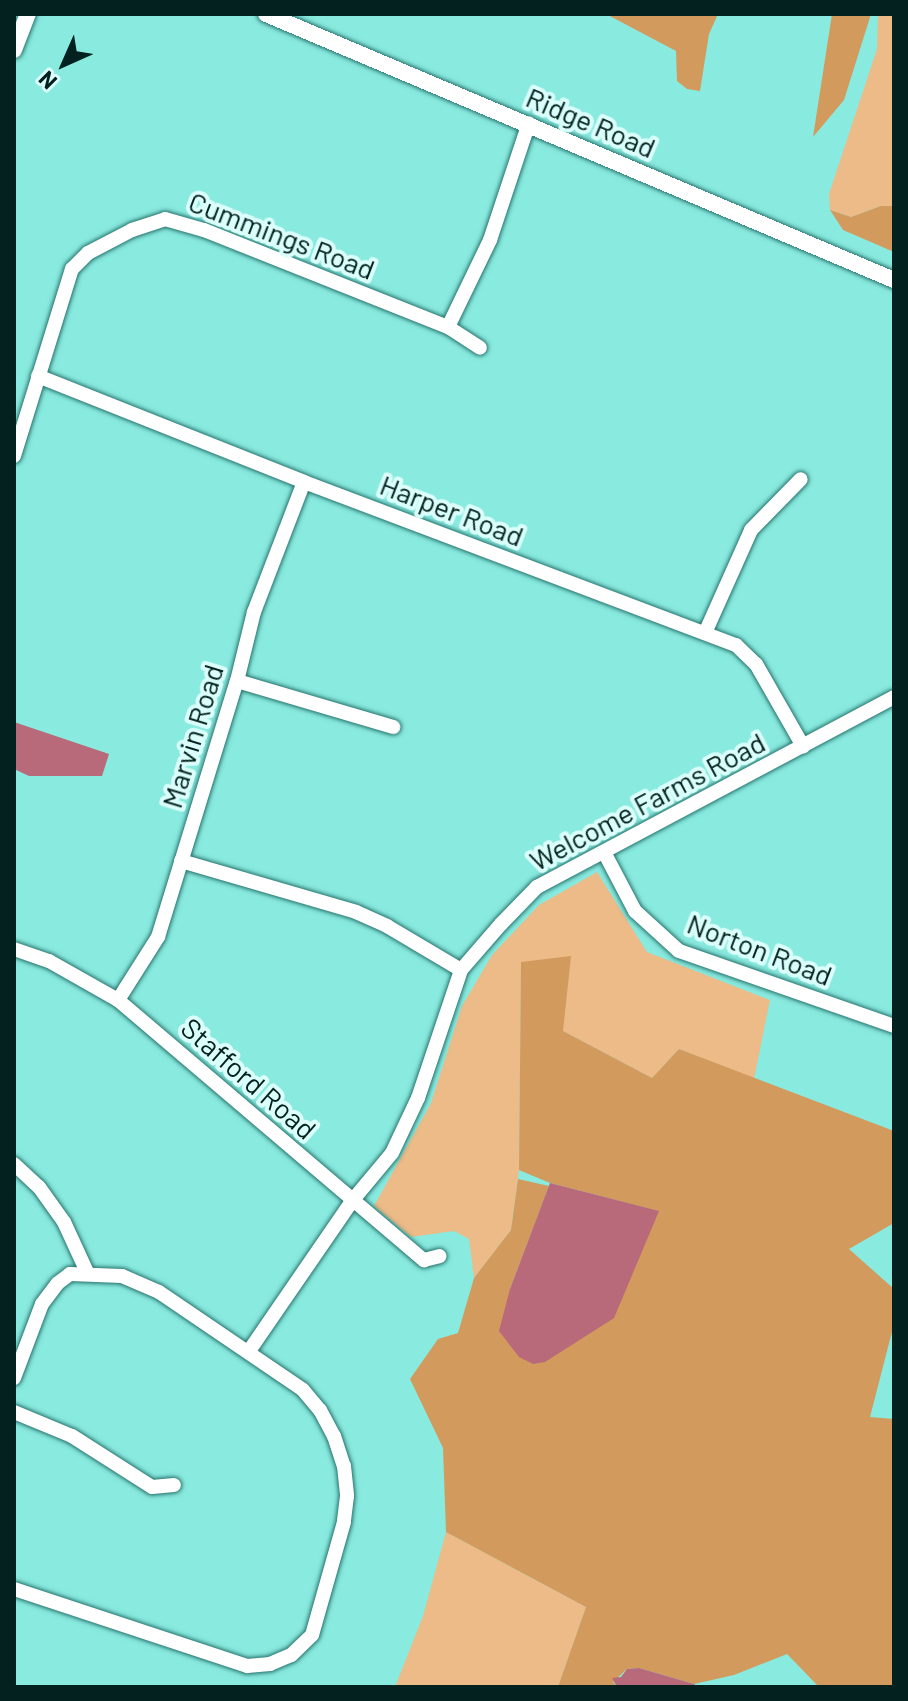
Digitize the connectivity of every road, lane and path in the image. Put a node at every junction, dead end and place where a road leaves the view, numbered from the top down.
1 (28, 14) edge
2 (266, 14) edge
3 (14, 50) edge
4 (529, 123) junction
5 (894, 280) edge
6 (448, 327) junction
7 (480, 348) dead end
8 (38, 376) junction
9 (14, 456) edge
10 (801, 479) dead end
11 (304, 482) junction
12 (705, 633) junction
13 (237, 681) junction
14 (894, 697) edge
15 (393, 727) dead end
16 (803, 746) junction
17 (604, 852) junction
18 (181, 861) junction
19 (14, 949) edge
20 (461, 970) junction
21 (118, 1000) junction
22 (894, 1025) edge
23 (14, 1164) edge
24 (352, 1201) junction
25 (440, 1256) dead end
26 (87, 1272) junction
27 (249, 1351) junction
28 (14, 1378) edge
29 (14, 1412) edge
30 (174, 1485) dead end
31 (14, 1589) edge

1 - 3 street
2 - 4 street, Ridge Road
4 - 5 street, Ridge Road
4 - 6 street
6 - 7 street, Cummings Road
6 - 8 street, Cummings Road
8 - 9 street, Cummings Road
8 - 11 street, Harper Road
10 - 12 street
11 - 12 street, Harper Road
11 - 13 street, Marvin Road
12 - 16 street, Harper Road
13 - 15 street
13 - 18 street, Marvin Road
14 - 16 street, Welcome Farms Road
16 - 17 street, Welcome Farms Road
17 - 20 street, Welcome Farms Road
17 - 22 street, Norton Road
18 - 20 street
18 - 21 street, Marvin Road
19 - 21 street, Stafford Road
20 - 24 street, Welcome Farms Road
21 - 24 street, Stafford Road
23 - 26 street
24 - 25 street, Stafford Road
24 - 27 street, Welcome Farms Road
26 - 27 street
26 - 28 street
27 - 31 street
29 - 30 street

